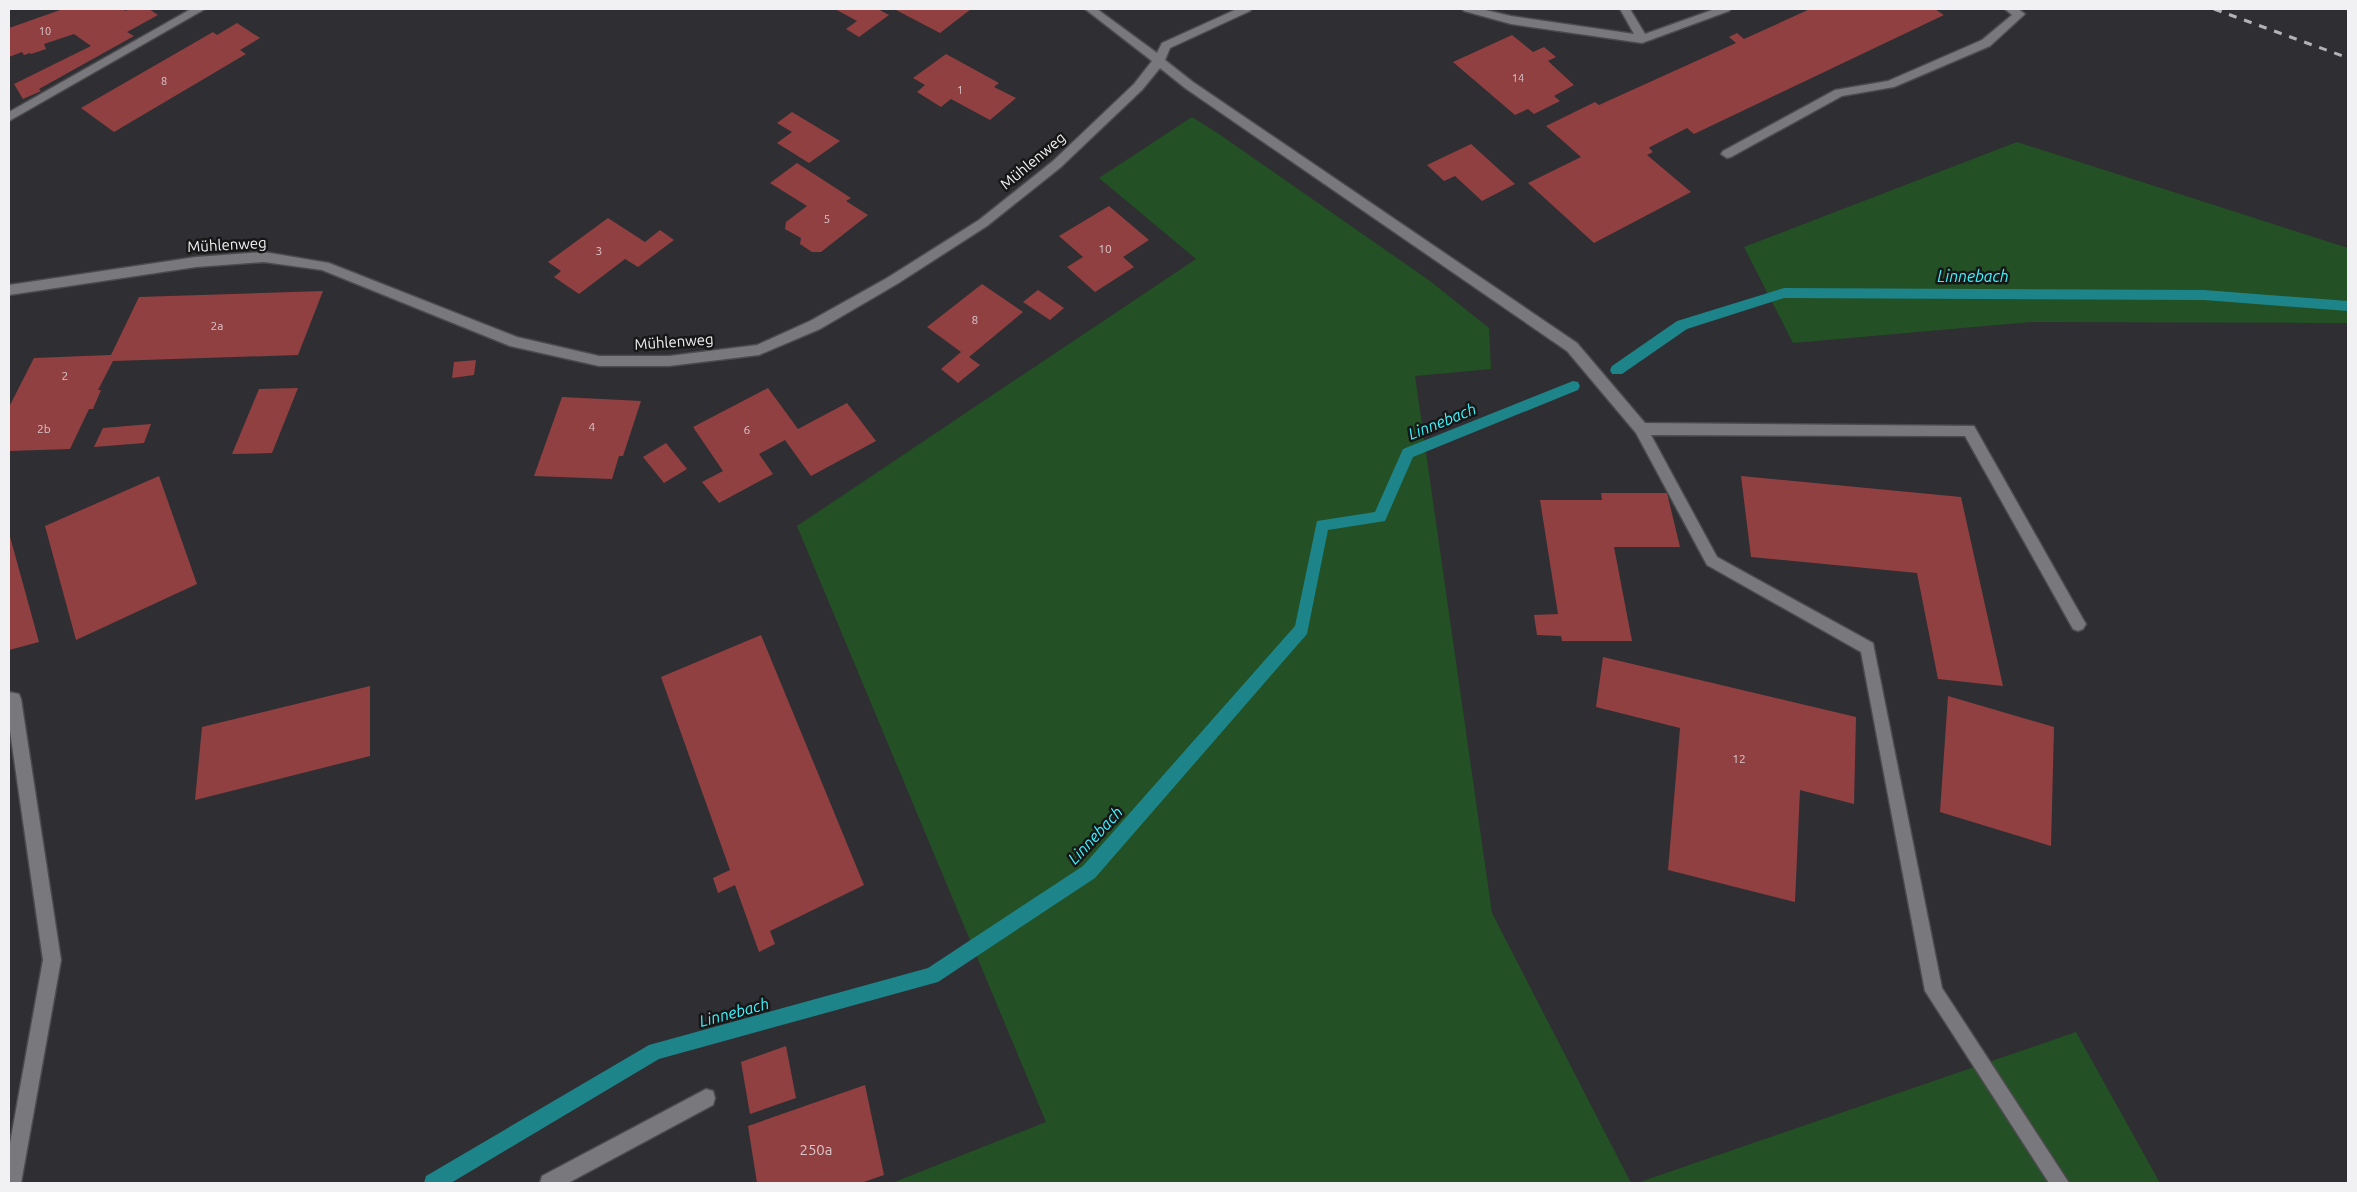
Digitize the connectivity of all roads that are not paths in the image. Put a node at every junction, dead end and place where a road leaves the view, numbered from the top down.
1 (198, 9) edge
2 (1090, 9) edge
3 (1246, 9) edge
4 (1468, 9) edge
5 (1625, 9) edge
6 (1725, 9) edge
7 (2010, 9) edge
8 (1642, 39) junction
9 (1158, 62) junction
10 (9, 117) edge
11 (1727, 154) dead end
12 (9, 290) edge
13 (1641, 429) junction
14 (2078, 624) dead end
15 (9, 699) edge
16 (706, 1098) dead end
17 (12, 1183) edge
18 (549, 1183) edge
19 (2060, 1183) edge

1 - 10 street
2 - 9 street
3 - 9 street, Mühlenweg
4 - 8 street
5 - 8 street
6 - 8 street
7 - 11 street
9 - 12 street, Mühlenweg
9 - 13 street
13 - 14 street
13 - 19 street
15 - 17 street
16 - 18 street

